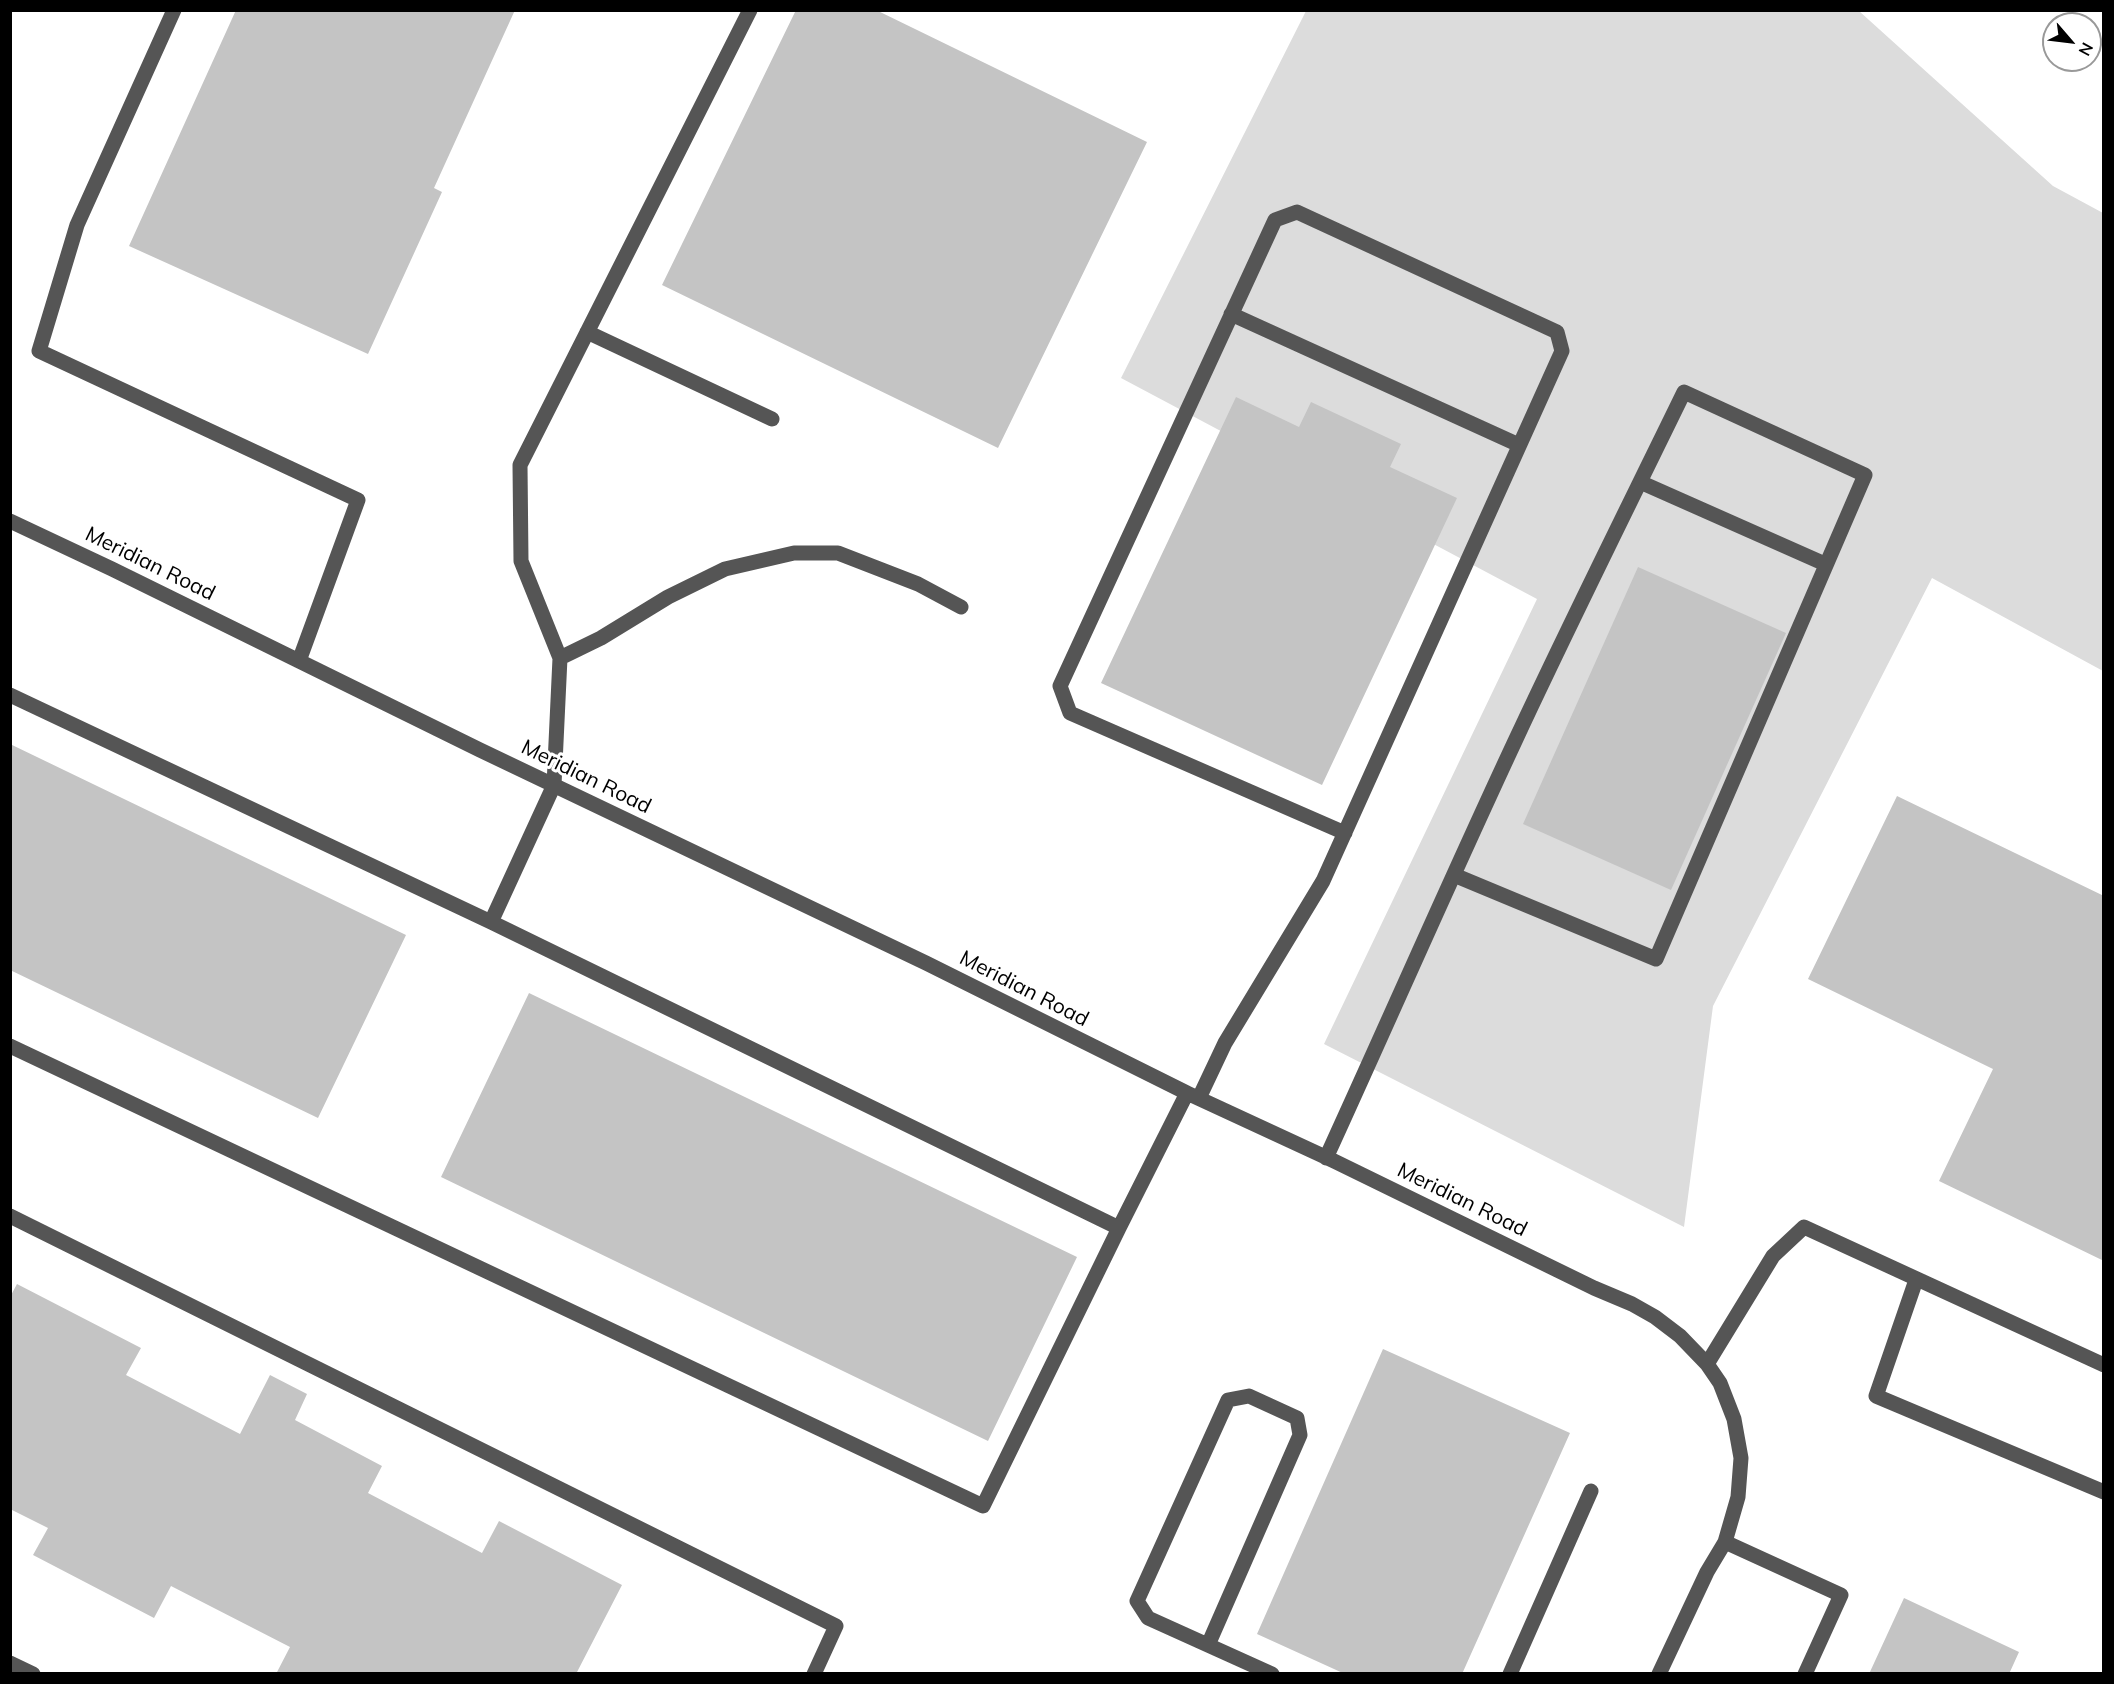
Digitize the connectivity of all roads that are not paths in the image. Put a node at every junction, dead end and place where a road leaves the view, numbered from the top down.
1 (174, 10) edge
2 (750, 10) edge
3 (1231, 314) junction
4 (587, 332) junction
5 (772, 419) dead end
6 (1520, 445) junction
7 (1640, 482) junction
8 (10, 521) edge
9 (1825, 564) junction
10 (961, 607) dead end
11 (560, 658) junction
12 (299, 661) junction
13 (10, 695) edge
14 (554, 785) junction
15 (1345, 833) junction
16 (1454, 874) junction
17 (491, 922) junction
18 (10, 1046) edge
19 (1193, 1096) junction
20 (1326, 1158) junction
21 (10, 1216) edge
22 (1119, 1228) junction
23 (1916, 1280) junction
24 (1707, 1364) junction
25 (2103, 1365) edge
26 (1591, 1491) dead end
27 (2103, 1492) edge
28 (1725, 1542) junction
29 (1208, 1645) junction
30 (10, 1663) edge
31 (33, 1674) edge
32 (813, 1674) edge
33 (1272, 1674) edge
34 (1510, 1674) edge
35 (1659, 1674) edge
36 (1805, 1674) edge

1 - 12 street
2 - 4 street
3 - 6 street
3 - 6 street
3 - 15 street
4 - 5 street
4 - 11 street
6 - 15 street
7 - 9 street
7 - 9 street
7 - 16 street
8 - 12 street, Meridian Road
9 - 16 street
10 - 11 street
11 - 14 street
12 - 14 street, Meridian Road
13 - 17 street
14 - 17 street
14 - 19 street, Meridian Road
15 - 19 street
16 - 20 street
17 - 22 street
18 - 22 street
19 - 20 street, Meridian Road
19 - 22 street
20 - 24 street, Meridian Road
21 - 32 street
23 - 24 street
23 - 25 street
23 - 27 street
24 - 28 street, Meridian Road
26 - 34 street
28 - 35 street, Meridian Road
28 - 36 street
29 - 29 street
29 - 33 street
30 - 31 street

